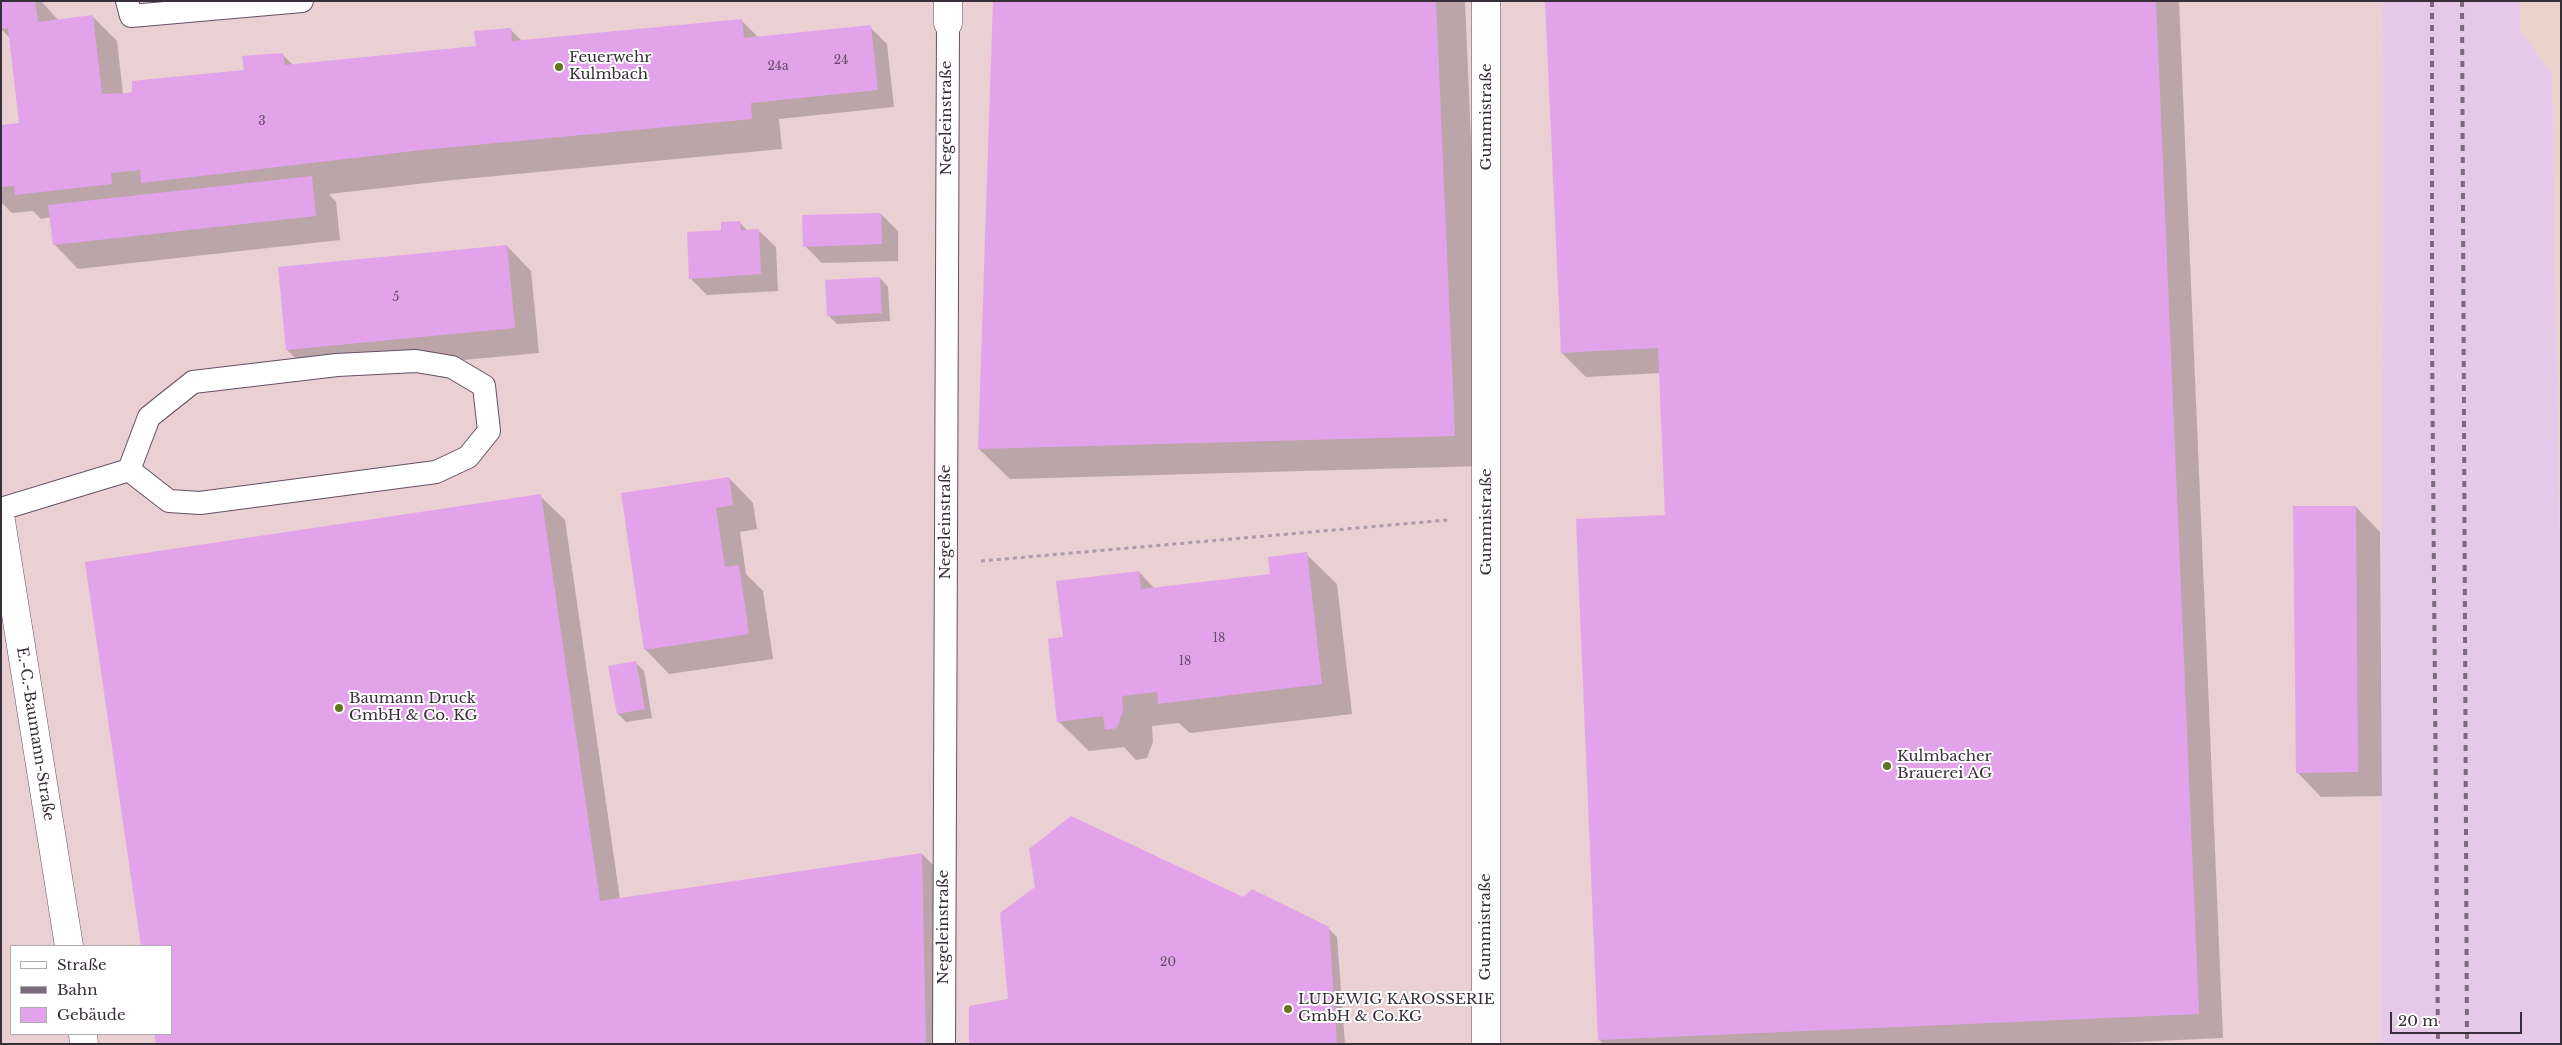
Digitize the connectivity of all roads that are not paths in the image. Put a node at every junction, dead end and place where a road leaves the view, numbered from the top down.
1 (127, 1) edge
2 (302, 1) edge
3 (1486, 1) edge
4 (948, 12) edge
5 (129, 470) junction
6 (1, 508) edge
7 (1, 521) edge
8 (8, 608) edge
9 (69, 945) edge
10 (944, 1044) edge
11 (1486, 1044) edge

1 - 2 lane
3 - 11 street, Gummistraße
4 - 10 lane, Negeleinstraße
5 - 5 lane
5 - 6 lane
7 - 8 street, E.-C.-Baumann-Straße
8 - 9 street, E.-C.-Baumann-Straße

